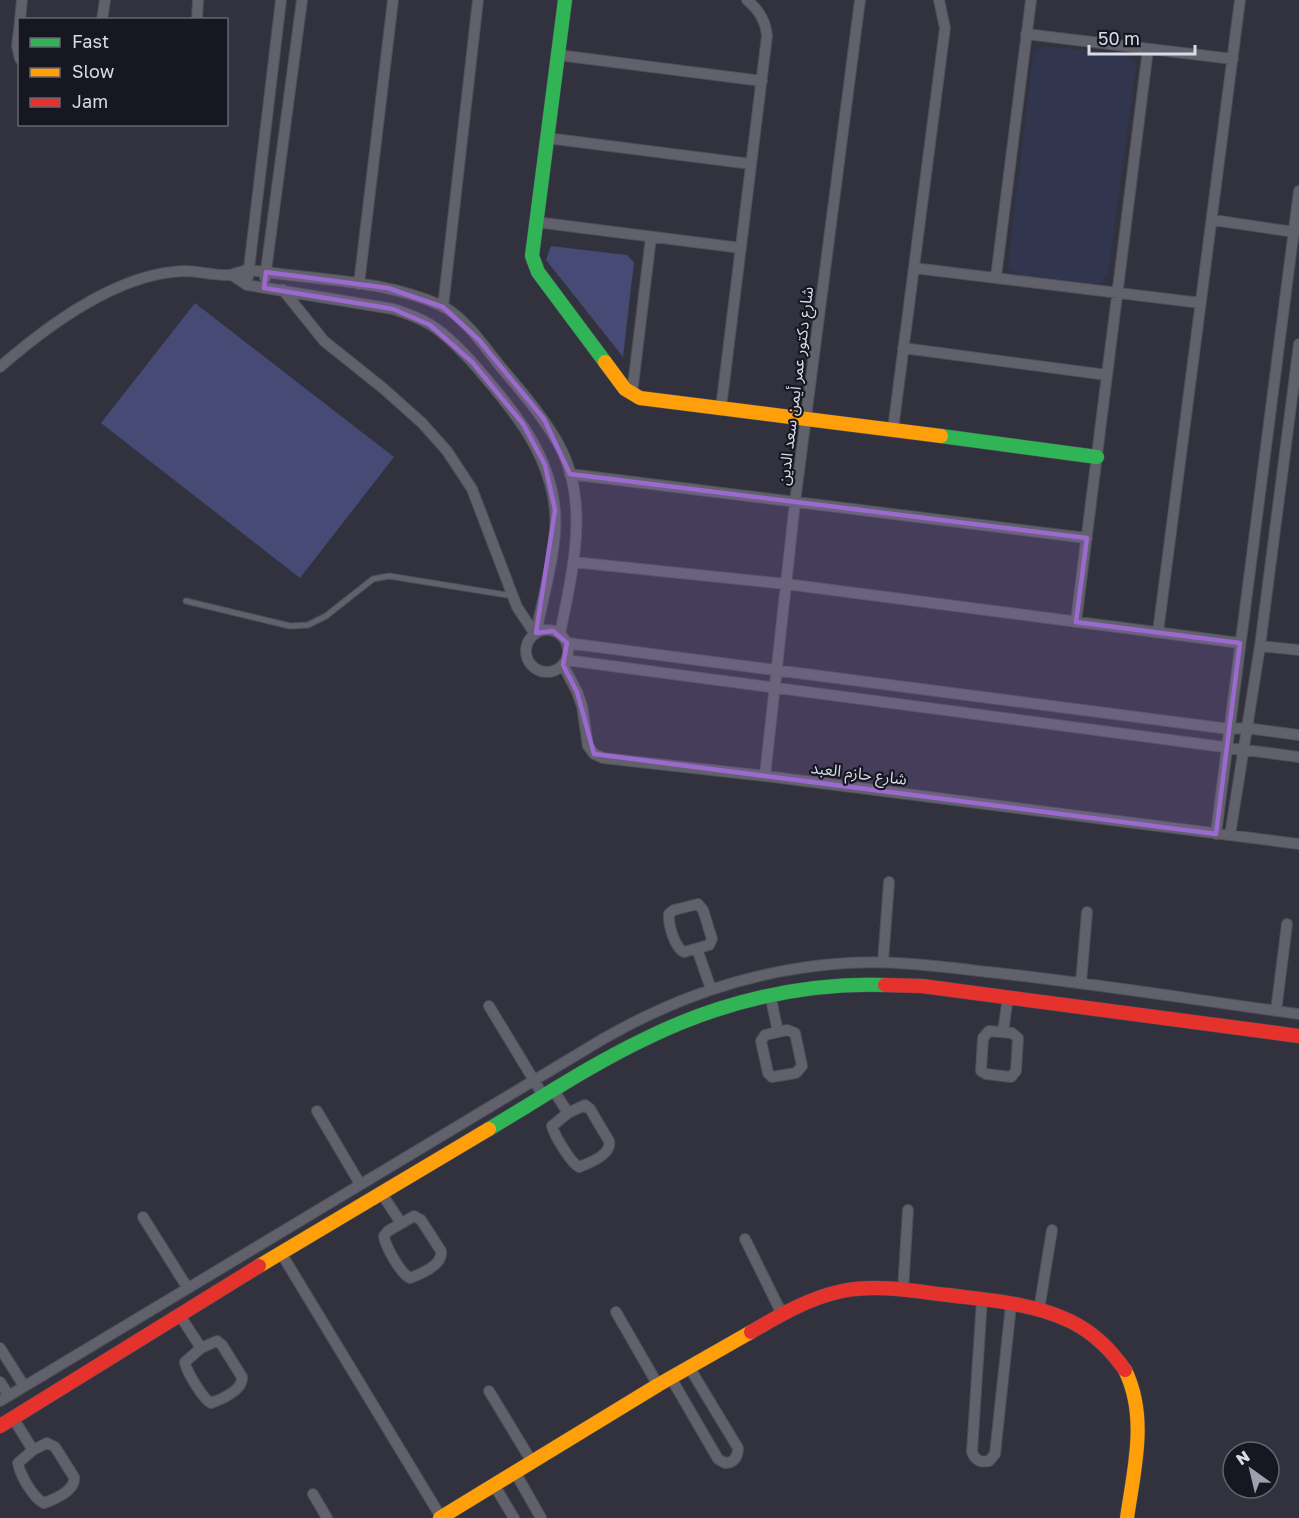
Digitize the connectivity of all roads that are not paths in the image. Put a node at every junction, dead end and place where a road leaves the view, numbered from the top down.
1 (22, 0) edge
2 (105, 0) edge
3 (198, 0) edge
4 (281, 0) edge
5 (302, 0) edge
6 (393, 0) edge
7 (478, 0) edge
8 (565, 0) edge
9 (747, 0) edge
10 (860, 0) edge
11 (939, 0) edge
12 (1031, 0) edge
13 (1240, 0) edge
14 (20, 18) edge
15 (102, 18) edge
16 (197, 18) edge
17 (1026, 34) junction
18 (1148, 49) junction
19 (558, 55) junction
20 (1233, 59) junction
21 (762, 81) junction
22 (547, 138) junction
23 (751, 164) junction
24 (1299, 191) edge
25 (1213, 220) junction
26 (536, 222) junction
27 (1294, 232) junction
28 (651, 237) junction
29 (741, 248) junction
30 (914, 268) junction
31 (248, 270) junction
32 (266, 272) junction
33 (232, 275) junction
34 (996, 278) junction
35 (359, 284) junction
36 (246, 285) junction
37 (264, 288) junction
38 (283, 290) junction
39 (1118, 293) junction
40 (1201, 303) junction
41 (443, 307) junction
42 (1299, 344) edge
43 (903, 348) junction
44 (0, 367) edge
45 (1107, 375) junction
46 (632, 394) junction
47 (721, 408) junction
48 (806, 419) junction
49 (893, 429) junction
50 (1097, 458) junction
51 (570, 474) junction
52 (795, 502) junction
53 (1087, 538) junction
54 (573, 562) junction
55 (786, 584) junction
56 (513, 596) junction
57 (186, 601) dead end
58 (1076, 622) junction
59 (1158, 632) junction
60 (536, 633) junction
61 (564, 639) junction
62 (1240, 643) junction
63 (1260, 645) junction
64 (1299, 650) edge
65 (564, 663) junction
66 (776, 670) junction
67 (774, 687) junction
68 (1246, 728) junction
69 (1229, 729) junction
70 (1299, 735) edge
71 (1227, 747) junction
72 (1242, 750) junction
73 (1299, 757) edge
74 (765, 776) junction
75 (1216, 834) junction
76 (1230, 835) junction
77 (1299, 844) edge
78 (889, 882) dead end
79 (1087, 912) dead end
80 (1287, 924) dead end
81 (697, 949) junction
82 (883, 962) junction
83 (1081, 983) junction
84 (711, 989) junction
85 (770, 994) junction
86 (1161, 995) junction
87 (1008, 997) junction
88 (489, 1006) dead end
89 (1276, 1011) junction
90 (1299, 1014) edge
91 (1160, 1017) junction
92 (778, 1032) junction
93 (1003, 1032) junction
94 (1299, 1036) edge
95 (534, 1080) junction
96 (549, 1094) junction
97 (317, 1111) dead end
98 (568, 1113) junction
99 (360, 1184) junction
100 (382, 1194) junction
101 (908, 1210) dead end
102 (143, 1217) dead end
103 (401, 1223) junction
104 (1052, 1230) dead end
105 (745, 1239) dead end
106 (281, 1253) junction
107 (187, 1287) junction
108 (903, 1290) junction
109 (982, 1299) junction
110 (1011, 1305) junction
111 (1039, 1310) junction
112 (616, 1312) dead end
113 (179, 1314) junction
114 (782, 1314) junction
115 (0, 1348) edge
116 (201, 1348) junction
117 (689, 1367) junction
118 (665, 1381) junction
119 (0, 1382) edge
120 (24, 1386) junction
121 (489, 1391) dead end
122 (4, 1399) edge
123 (13, 1418) junction
124 (0, 1426) edge
125 (33, 1450) junction
126 (532, 1462) junction
127 (514, 1472) junction
128 (494, 1485) junction
129 (314, 1494) dead end
130 (440, 1517) edge
131 (327, 1518) edge
132 (514, 1518) edge
133 (541, 1518) edge
134 (1127, 1518) edge

1 - 14 street
2 - 15 street
3 - 16 street
4 - 31 street
5 - 32 street
6 - 35 street
7 - 41 street
8 - 19 street
9 - 21 street
10 - 48 street, شارع دكتور عمر أيمن سعد الدين
11 - 30 street
12 - 17 street
13 - 20 street
17 - 18 street
17 - 34 street
18 - 20 street
18 - 39 street
19 - 21 street
19 - 22 street
20 - 25 street
21 - 23 street
22 - 23 street
22 - 26 street
23 - 29 street
24 - 27 street
25 - 27 street
25 - 40 street
26 - 28 street
26 - 46 street
27 - 62 street
28 - 29 street
28 - 46 street
29 - 47 street
30 - 34 street
30 - 43 street
31 - 32 street
31 - 33 street
31 - 36 street
32 - 35 street
32 - 37 street
33 - 36 street
33 - 44 street
34 - 39 street
35 - 41 street
36 - 37 street
37 - 38 street
38 - 56 street
38 - 60 street
39 - 40 street
39 - 45 street
40 - 59 street
41 - 51 street
42 - 63 street
43 - 45 street
43 - 49 street
45 - 50 street
46 - 47 street
47 - 48 street
48 - 49 street
48 - 52 street, شارع دكتور عمر أيمن سعد الدين
49 - 50 street
50 - 53 street
51 - 52 street
51 - 54 street
52 - 53 street
52 - 55 street, شارع دكتور عمر أيمن سعد الدين
53 - 58 street
54 - 55 street
54 - 61 street
55 - 58 street
55 - 66 street, شارع دكتور عمر أيمن سعد الدين
56 - 57 lane
56 - 60 street
58 - 59 street
59 - 62 street
60 - 61 street
60 - 65 street
61 - 65 street
61 - 66 street
62 - 69 street
63 - 64 street
63 - 68 street
65 - 67 street
65 - 74 street, شارع حازم العبد
66 - 67 street, شارع دكتور عمر أيمن سعد الدين
66 - 69 street
67 - 71 street
67 - 74 street, شارع دكتور عمر أيمن سعد الدين
68 - 69 street
68 - 70 street
68 - 72 street
69 - 71 street
71 - 72 street
71 - 75 street
72 - 73 street
72 - 76 street
74 - 75 street, شارع حازم العبد
75 - 76 street, شارع حازم العبد
76 - 77 street, شارع حازم العبد
78 - 82 street
79 - 83 street
80 - 89 street
81 - 81 street
81 - 84 street
82 - 83 street
82 - 84 street
83 - 86 street
84 - 95 street
85 - 87 street
85 - 92 street
85 - 96 street
86 - 89 street
86 - 91 street
87 - 91 street
87 - 93 street
88 - 95 street
89 - 90 street
91 - 94 street
92 - 92 street
93 - 93 street
95 - 96 street
95 - 99 street
96 - 98 street
96 - 100 street
97 - 99 street
98 - 98 street
99 - 107 street
100 - 103 street
100 - 106 street
101 - 108 street
102 - 107 street
103 - 103 street
104 - 111 street
105 - 114 street
106 - 113 street
106 - 130 street
107 - 120 street
108 - 109 street
108 - 114 street
109 - 110 street
109 - 110 street
110 - 111 street
111 - 134 street
112 - 118 street
113 - 116 street
113 - 123 street
114 - 117 street
115 - 120 street
116 - 116 street
117 - 118 street
117 - 118 street
118 - 126 street
119 - 122 street
120 - 122 street
121 - 126 street
123 - 124 street
123 - 125 street
125 - 125 street
126 - 127 street
127 - 128 street
127 - 133 street
128 - 130 street
128 - 132 street
129 - 131 street

